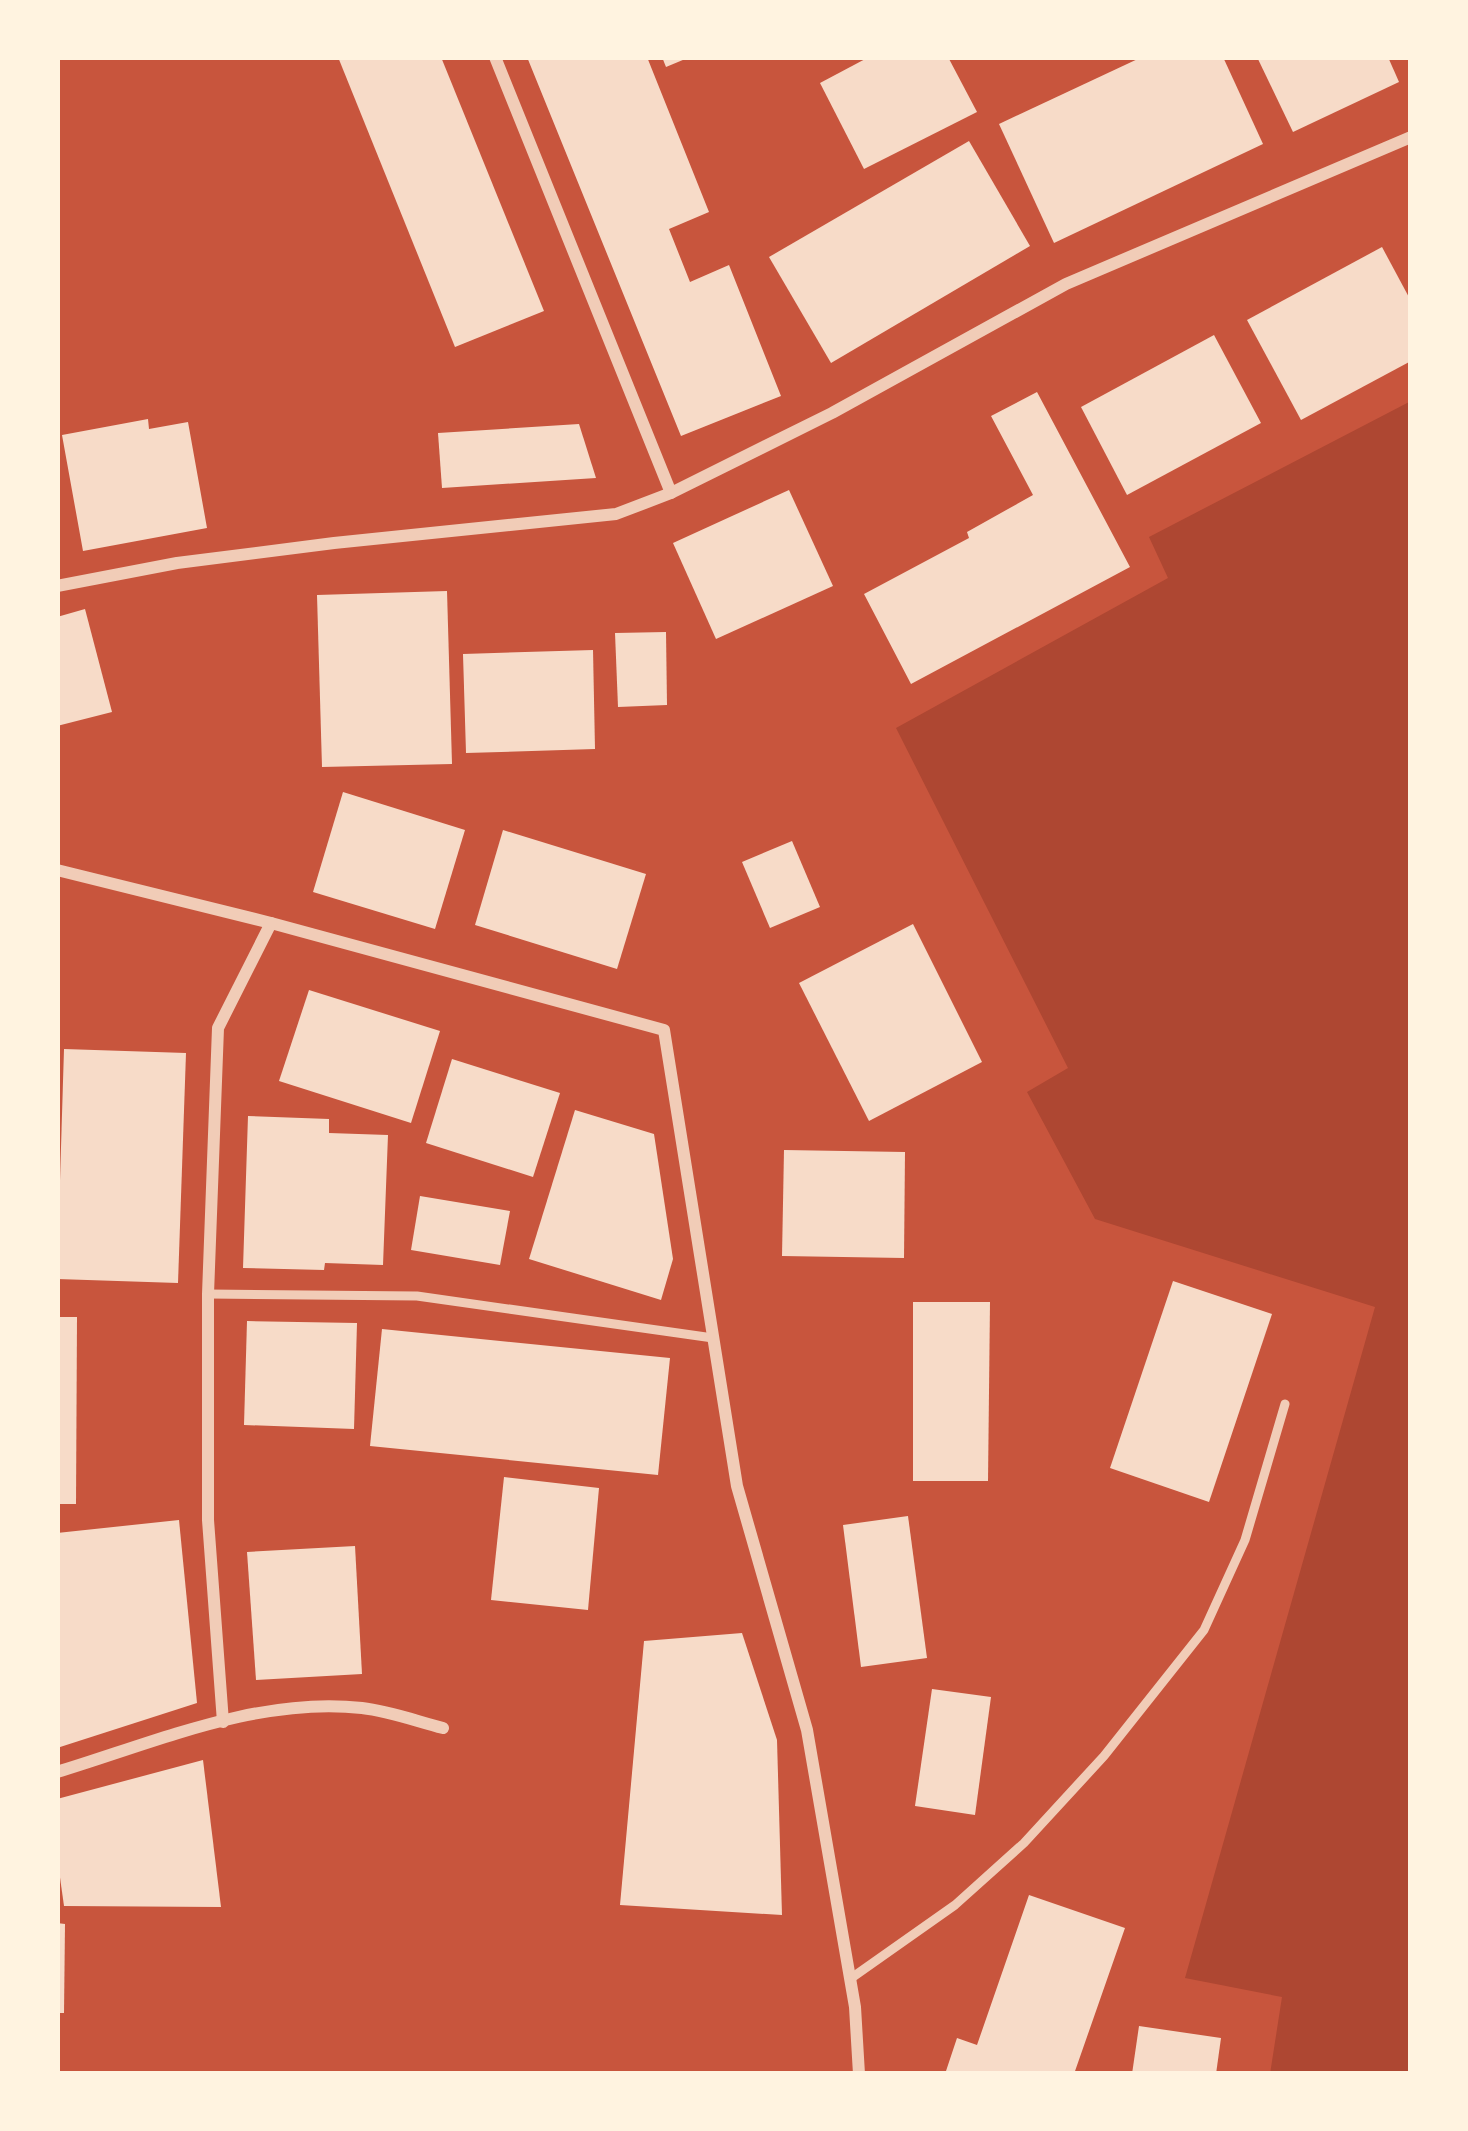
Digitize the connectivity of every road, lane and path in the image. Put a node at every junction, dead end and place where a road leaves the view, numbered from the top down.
1 (495, 57) edge
2 (1411, 137) edge
3 (671, 493) junction
4 (57, 586) edge
5 (57, 870) edge
6 (272, 923) junction
7 (208, 1294) junction
8 (713, 1338) junction
9 (1285, 1404) dead end
10 (223, 1722) junction
11 (443, 1728) dead end
12 (57, 1772) edge
13 (850, 1979) junction
14 (860, 2074) edge

1 - 3 street
2 - 3 street
3 - 4 street
5 - 6 street
6 - 7 street
6 - 8 street
7 - 8 lane
7 - 10 street
8 - 13 street
9 - 13 lane
10 - 11 street
10 - 12 street
13 - 14 street

